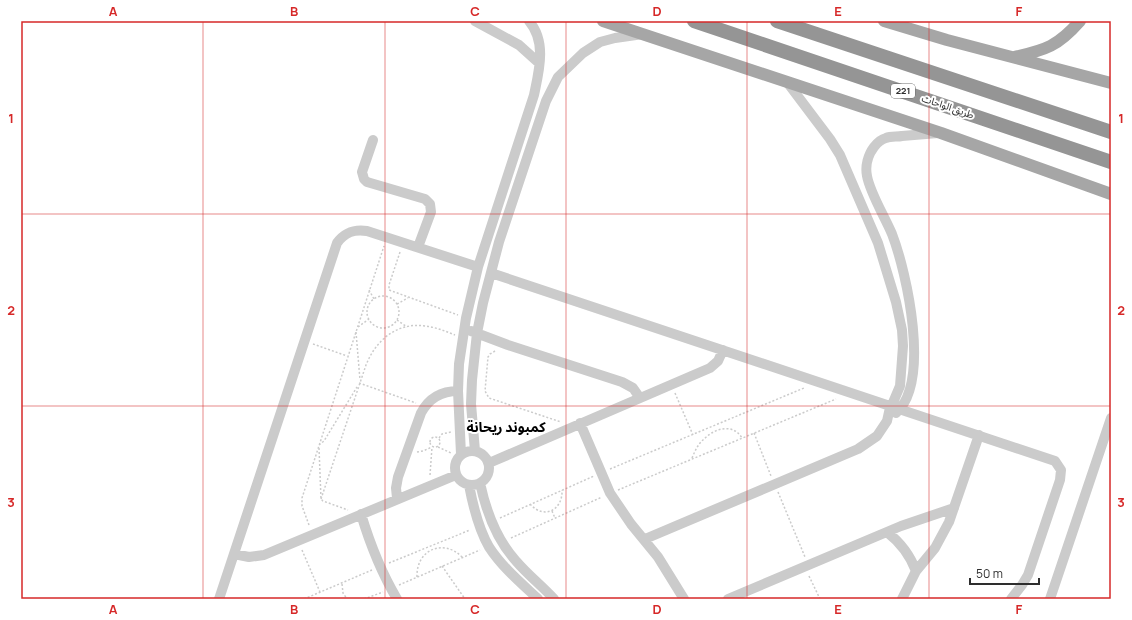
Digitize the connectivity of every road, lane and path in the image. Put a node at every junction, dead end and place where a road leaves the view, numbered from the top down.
1 (475, 21) edge
2 (529, 21) edge
3 (603, 21) edge
4 (694, 21) edge
5 (777, 21) edge
6 (884, 21) edge
7 (1080, 21) edge
8 (643, 34) junction
9 (1012, 58) junction
10 (540, 63) junction
11 (787, 82) junction
12 (1111, 83) edge
13 (1111, 132) edge
14 (941, 133) junction
15 (373, 140) dead end
16 (1111, 162) edge
17 (509, 173) junction
18 (520, 176) junction
19 (1111, 194) edge
20 (386, 237) junction
21 (487, 238) junction
22 (403, 242) junction
23 (499, 242) junction
24 (418, 247) junction
25 (478, 267) junction
26 (491, 273) junction
27 (369, 289) junction
28 (408, 298) junction
29 (374, 299) junction
30 (397, 304) junction
31 (369, 319) junction
32 (398, 320) junction
33 (407, 327) junction
34 (464, 328) junction
35 (356, 329) junction
36 (913, 329) junction
37 (902, 330) junction
38 (477, 333) junction
39 (304, 340) junction
40 (508, 345) junction
41 (724, 350) junction
42 (347, 356) junction
43 (818, 382) junction
44 (359, 383) junction
45 (671, 384) junction
46 (458, 390) junction
47 (851, 393) junction
48 (640, 398) junction
49 (425, 406) junction
50 (896, 408) junction
51 (1111, 418) edge
52 (577, 425) junction
53 (716, 426) junction
54 (718, 430) junction
55 (459, 432) junction
56 (754, 433) junction
57 (693, 435) junction
58 (978, 435) junction
59 (438, 438) junction
60 (742, 438) junction
61 (318, 446) junction
62 (438, 446) junction
63 (432, 447) junction
64 (475, 450) junction
65 (408, 451) junction
66 (459, 455) junction
67 (692, 459) junction
68 (489, 463) junction
69 (601, 473) junction
70 (456, 475) junction
71 (480, 483) junction
72 (775, 484) junction
73 (469, 485) junction
74 (429, 486) junction
75 (562, 490) junction
76 (610, 493) junction
77 (397, 498) junction
78 (321, 499) junction
79 (530, 504) junction
80 (954, 508) junction
81 (552, 511) junction
82 (361, 514) junction
83 (555, 518) junction
84 (491, 522) junction
85 (480, 526) junction
86 (887, 532) junction
87 (313, 534) junction
88 (645, 539) junction
89 (298, 541) junction
90 (502, 542) junction
91 (489, 546) junction
92 (428, 547) junction
93 (429, 551) junction
94 (234, 554) junction
95 (462, 557) junction
96 (442, 566) junction
97 (807, 566) junction
98 (380, 567) junction
99 (916, 571) junction
100 (417, 577) junction
101 (342, 584) junction
102 (391, 588) junction
103 (320, 592) junction
104 (745, 595) edge
105 (219, 599) edge
106 (304, 599) edge
107 (347, 599) edge
108 (364, 599) edge
109 (397, 599) edge
110 (465, 599) edge
111 (538, 599) edge
112 (554, 599) edge
113 (684, 599) edge
114 (728, 599) edge
115 (820, 599) edge
116 (902, 599) edge
117 (1011, 599) edge
118 (1050, 599) edge

1 - 10 street
2 - 10 street
3 - 8 main road
4 - 16 highway, طريق الواحات / 221
5 - 13 highway
6 - 9 main road
7 - 9 main road
8 - 11 main road
8 - 18 street
9 - 12 main road
10 - 17 street
11 - 14 main road
11 - 37 street
14 - 19 main road
14 - 36 street
15 - 24 street
17 - 18 street
17 - 21 street
18 - 23 street
20 - 22 street
20 - 27 path
20 - 39 street
21 - 23 street
21 - 25 street
22 - 24 street
22 - 28 path
23 - 26 street
24 - 25 street
25 - 34 street
26 - 38 street
26 - 41 street
27 - 29 path
27 - 35 path
28 - 30 path
28 - 34 path
29 - 30 path
29 - 31 path
30 - 32 path
31 - 32 path
31 - 35 path
32 - 33 path
33 - 34 path
33 - 44 path
34 - 38 street
34 - 46 street
35 - 42 path
35 - 44 path
36 - 37 street
36 - 50 street
37 - 50 street
38 - 40 street
38 - 64 street
39 - 42 path
39 - 94 street
40 - 48 street
40 - 52 path
41 - 43 street
41 - 45 street
42 - 61 path
43 - 47 street
43 - 53 path
44 - 49 path
44 - 61 path
44 - 78 path
45 - 48 street
45 - 57 path
46 - 49 street
46 - 55 street
47 - 50 street
47 - 56 path
48 - 52 street
49 - 65 street
50 - 58 street
50 - 72 street
51 - 118 street
52 - 68 street
52 - 69 street
53 - 54 path
53 - 57 path
54 - 60 path
54 - 67 path
55 - 59 path
55 - 66 street
56 - 60 path
56 - 72 path
57 - 69 path
58 - 80 street
58 - 117 street
59 - 62 path
59 - 63 path
60 - 67 path
61 - 78 path
61 - 87 path
62 - 63 path
62 - 66 path
63 - 65 path
63 - 74 path
64 - 66 street
64 - 68 street
65 - 77 street
66 - 70 street
67 - 76 path
68 - 71 street
69 - 75 path
69 - 76 street
70 - 73 street
70 - 74 street
71 - 73 street
71 - 84 street
72 - 88 street
72 - 97 path
73 - 85 street
74 - 77 street
75 - 79 path
75 - 81 path
76 - 83 path
76 - 88 street
77 - 82 street
78 - 82 path
79 - 81 path
79 - 84 path
80 - 86 street
80 - 99 street
81 - 83 path
82 - 87 street
82 - 98 street
83 - 90 path
84 - 90 street
85 - 91 street
85 - 92 path
86 - 97 street
86 - 99 street
87 - 89 street
88 - 113 street
89 - 94 street
89 - 103 path
90 - 112 street
91 - 95 path
91 - 111 street
92 - 93 path
92 - 98 path
93 - 95 path
93 - 100 path
94 - 105 street
95 - 96 path
96 - 100 path
96 - 110 path
97 - 104 street
97 - 115 path
98 - 101 path
98 - 102 street
99 - 116 street
100 - 102 path
101 - 103 path
101 - 107 path
102 - 108 path
102 - 109 street
103 - 106 path
104 - 114 street

